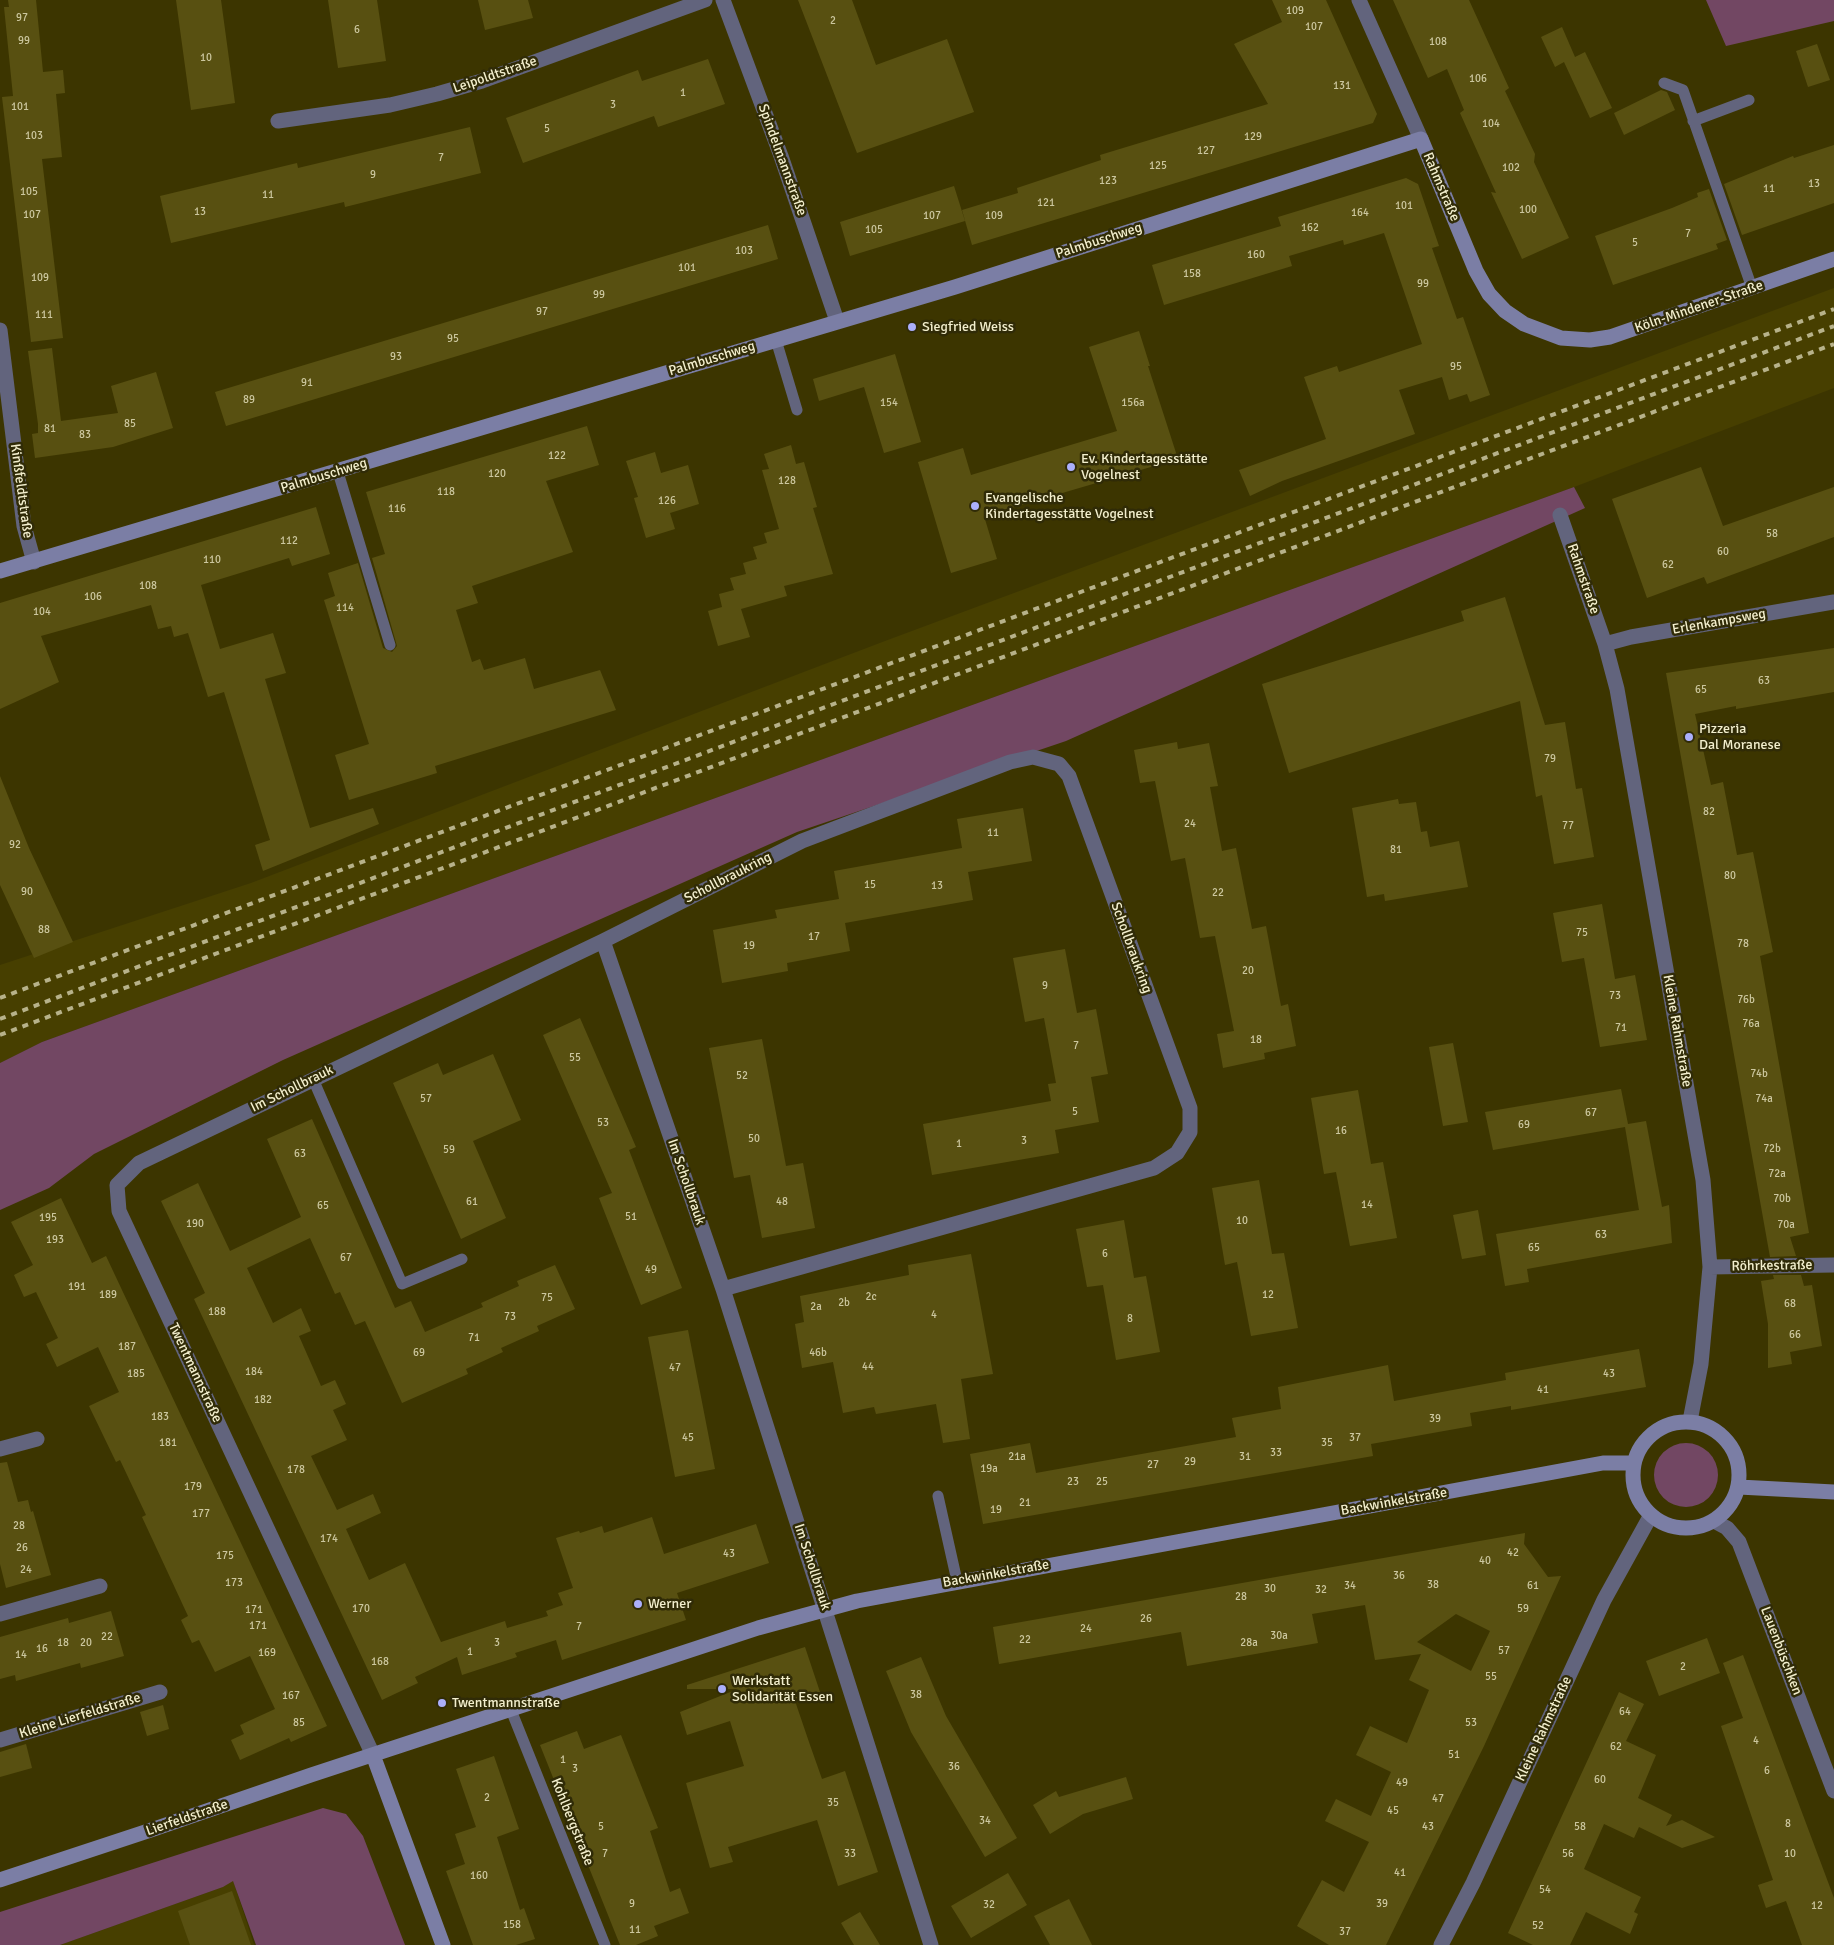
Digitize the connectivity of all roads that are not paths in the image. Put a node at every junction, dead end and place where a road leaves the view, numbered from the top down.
1 (705, 0) edge
2 (723, 0) edge
3 (1359, 0) edge
4 (1664, 83) dead end
5 (1749, 100) dead end
6 (278, 121) dead end
7 (1693, 121) junction
8 (1421, 139) junction
9 (1834, 259) edge
10 (1752, 288) junction
11 (837, 321) junction
12 (0, 330) edge
13 (1561, 338) joint
14 (776, 340) junction
15 (797, 410) dead end
16 (338, 472) junction
17 (1560, 515) dead end
18 (34, 562) junction
19 (0, 570) edge
20 (1834, 602) edge
21 (1605, 644) junction
22 (390, 645) dead end
23 (604, 941) junction
24 (313, 1079) junction
25 (117, 1185) joint
26 (462, 1260) dead end
27 (1834, 1265) edge
28 (1710, 1267) junction
29 (723, 1289) junction
30 (1690, 1421) junction
31 (37, 1439) dead end
32 (0, 1449) edge
33 (1634, 1463) junction
34 (1739, 1487) junction
35 (1834, 1492) edge
36 (938, 1496) dead end
37 (1651, 1515) junction
38 (1714, 1521) junction
39 (957, 1581) junction
40 (100, 1586) dead end
41 (826, 1610) junction
42 (0, 1614) edge
43 (160, 1692) dead end
44 (511, 1710) junction
45 (0, 1740) edge
46 (374, 1755) junction
47 (1834, 1791) edge
48 (1, 1877) edge
49 (444, 1945) edge
50 (605, 1945) edge
51 (931, 1945) edge
52 (1441, 1945) edge

1 - 6 street, Leipoldtstraße
2 - 11 street, Spindelmannstraße
3 - 8 street, Rahmstraße
4 - 7 lane
5 - 7 lane
7 - 10 lane
8 - 11 street, Palmbuschweg
8 - 13 street, Rahmstraße
9 - 10 street, Köln-Mindener-Straße
10 - 13 street, Köln-Mindener-Straße
11 - 14 street, Palmbuschweg
12 - 18 street, Kinßfeldtstraße
14 - 15 lane
14 - 16 street, Palmbuschweg
16 - 18 street, Palmbuschweg
16 - 22 lane
17 - 21 street, Rahmstraße
18 - 19 street, Palmbuschweg
20 - 21 street, Erlenkampsweg
21 - 28 street, Kleine Rahmstraße
23 - 24 street, Im Schollbrauk
23 - 29 street, Im Schollbrauk
23 - 29 street, Schollbraukring
24 - 25 street, Im Schollbrauk
24 - 26 lane
25 - 46 street, Twentmannstraße
27 - 28 street, Röhrkestraße
28 - 30 street, Kleine Rahmstraße
29 - 41 street, Im Schollbrauk
30 - 33 street
30 - 34 street
31 - 32 street
33 - 37 street
33 - 39 street, Backwinkelstraße
34 - 35 street
34 - 38 street
36 - 39 lane
37 - 38 street
37 - 52 street, Kleine Rahmstraße
38 - 47 street, Lauenbüschken
39 - 41 street, Backwinkelstraße
40 - 42 street
41 - 44 street, Backwinkelstraße
41 - 51 street, Im Schollbrauk
43 - 45 street, Kleine Lierfeldstraße
44 - 46 street, Backwinkelstraße
44 - 50 lane, Kohlbergstraße
46 - 48 street, Lierfeldstraße
46 - 49 street, Twentmannstraße

